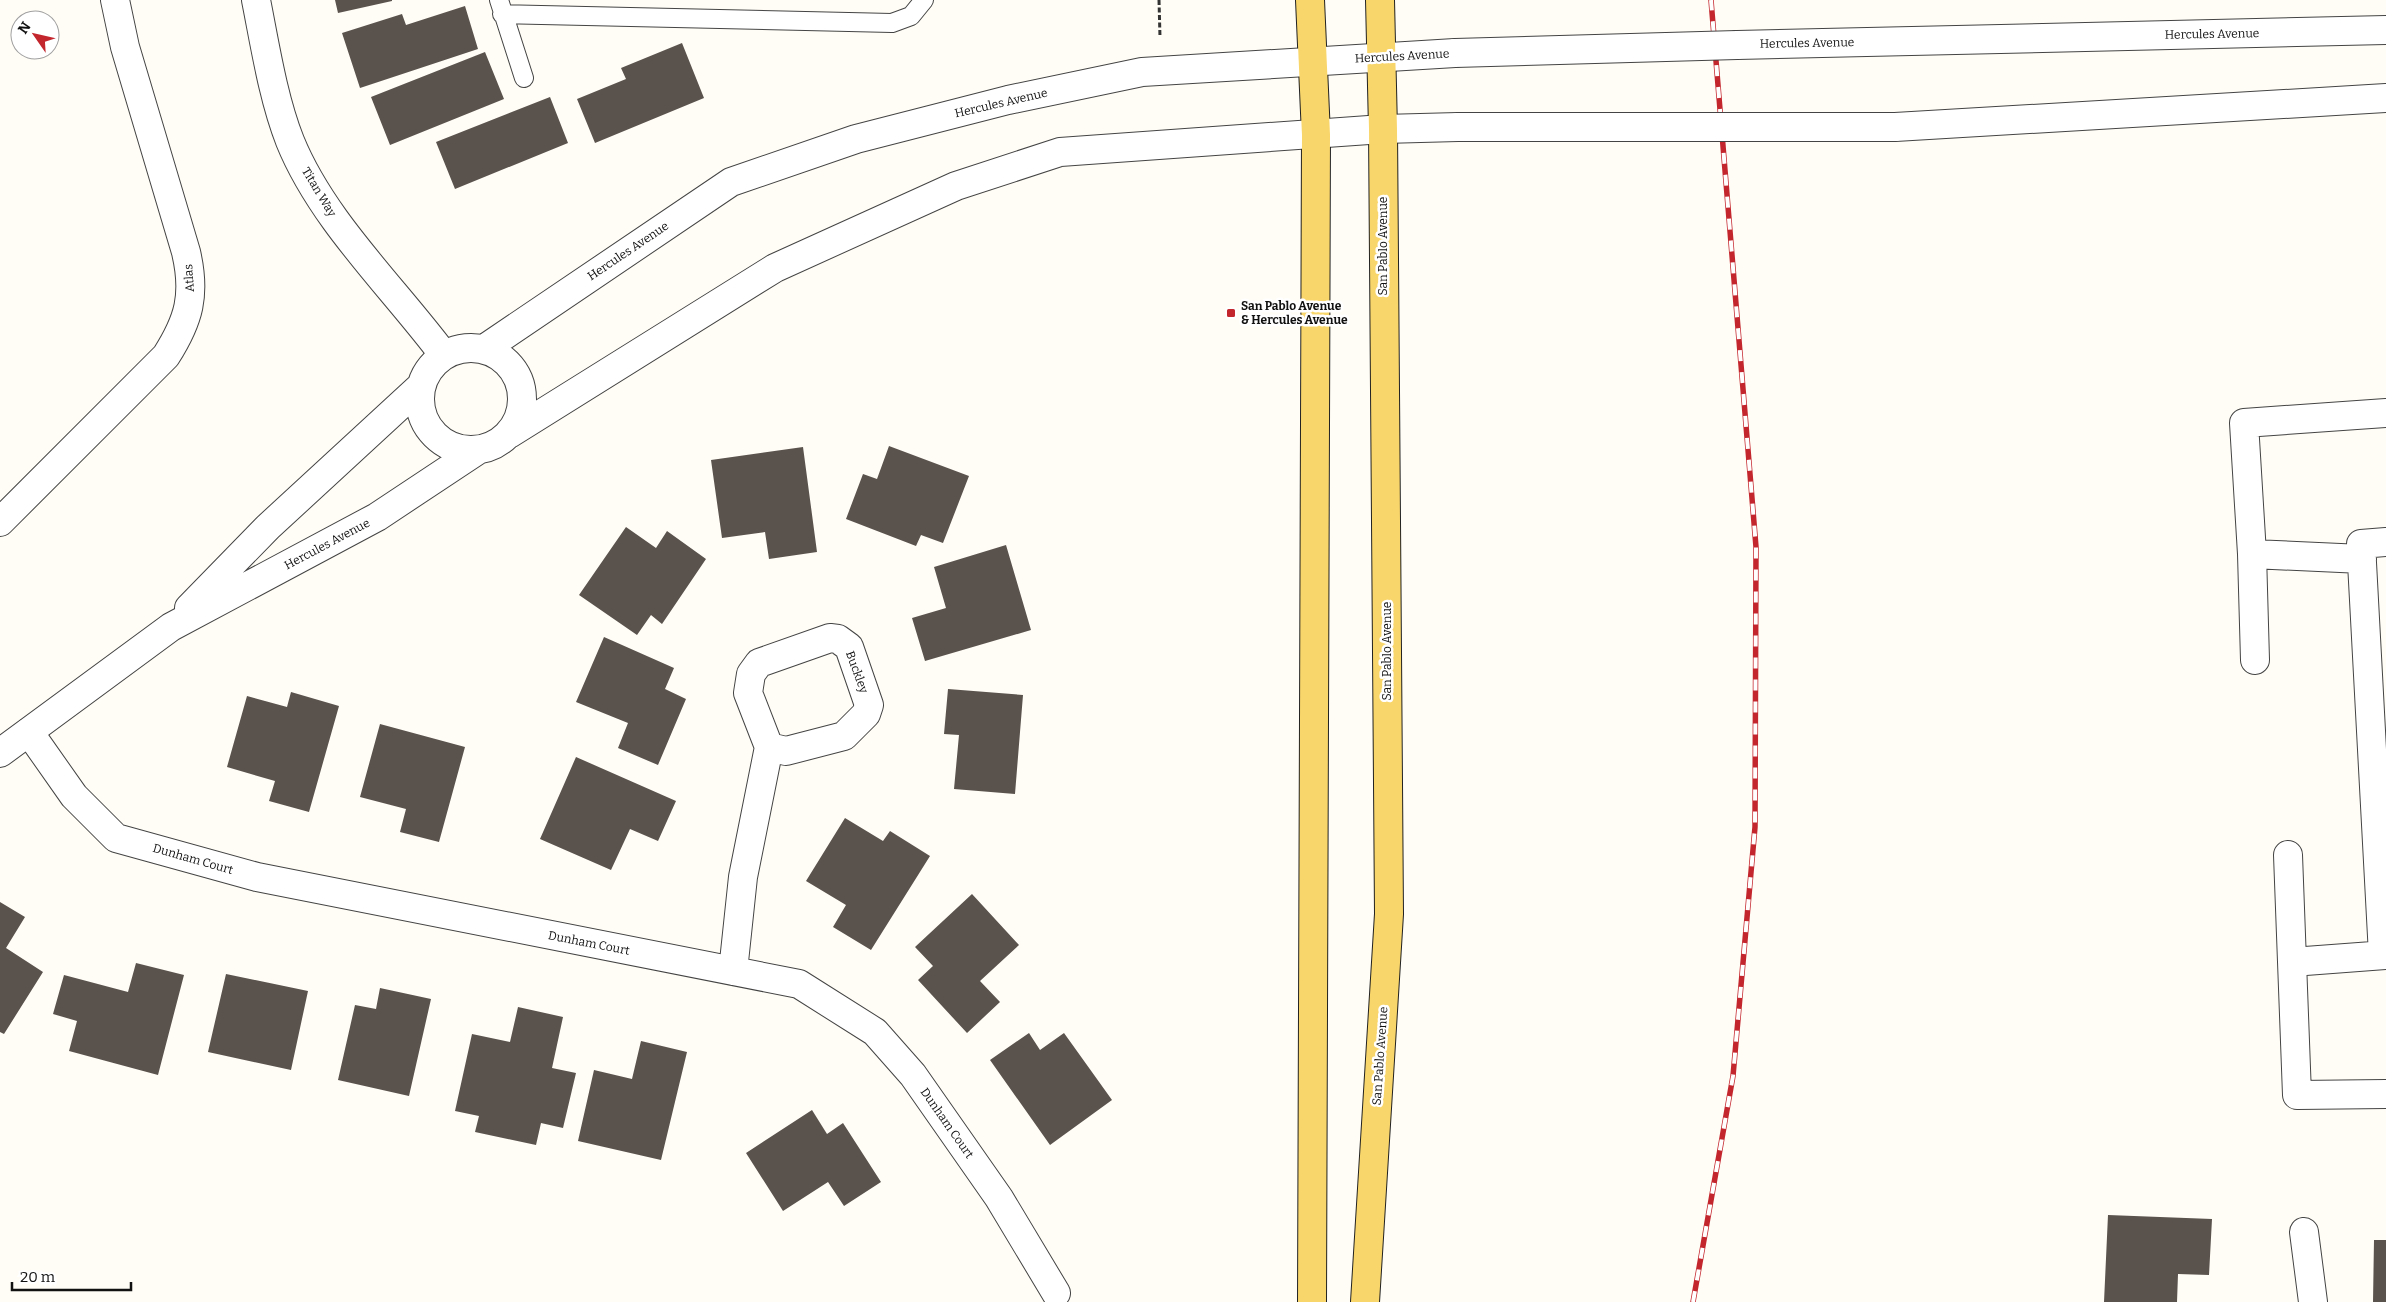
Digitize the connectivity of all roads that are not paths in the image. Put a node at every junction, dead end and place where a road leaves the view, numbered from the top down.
1 (115, 0) edge
2 (256, 0) edge
3 (924, 0) edge
4 (1310, 0) edge
5 (1380, 0) edge
6 (501, 7) edge
7 (2386, 30) edge
8 (1380, 57) junction
9 (1311, 60) junction
10 (524, 78) dead end
11 (2386, 98) edge
12 (1383, 129) junction
13 (1316, 135) junction
14 (484, 348) junction
15 (443, 354) junction
16 (421, 386) junction
17 (2386, 413) edge
18 (509, 434) junction
19 (478, 450) junction
20 (0, 522) edge
21 (2386, 542) edge
22 (2252, 554) junction
23 (2362, 560) junction
24 (171, 627) junction
25 (2255, 660) dead end
26 (30, 732) junction
27 (769, 747) junction
28 (0, 753) edge
29 (2288, 854) dead end
30 (2385, 955) edge
31 (2292, 962) junction
32 (733, 971) junction
33 (2386, 1094) edge
34 (2304, 1232) dead end
35 (1056, 1293) dead end
36 (1312, 1302) edge
37 (1365, 1302) edge
38 (2313, 1302) edge

1 - 20 street, Atlas
2 - 15 street, Titan Way
3 - 6 lane
4 - 9 main road
5 - 8 main road, San Pablo Avenue
6 - 10 lane
7 - 8 street, Hercules Avenue, bridge
8 - 9 street, Hercules Avenue
8 - 12 main road, San Pablo Avenue
9 - 13 main road
9 - 14 street, Hercules Avenue
11 - 12 street, bridge
12 - 13 street
12 - 37 main road, San Pablo Avenue
13 - 18 street
13 - 36 main road
14 - 15 street
14 - 18 street
15 - 16 street
16 - 19 street
16 - 24 street, Hercules Avenue
17 - 22 street
18 - 19 street
19 - 24 street, Hercules Avenue
21 - 23 street
22 - 23 street
22 - 25 street
23 - 30 street
24 - 26 street, Hercules Avenue
26 - 28 street, Hercules Avenue
26 - 32 street, Dunham Court
27 - 27 street, Buckley
27 - 32 street
29 - 31 street
30 - 31 street
31 - 33 street
32 - 35 street, Dunham Court
34 - 38 street

